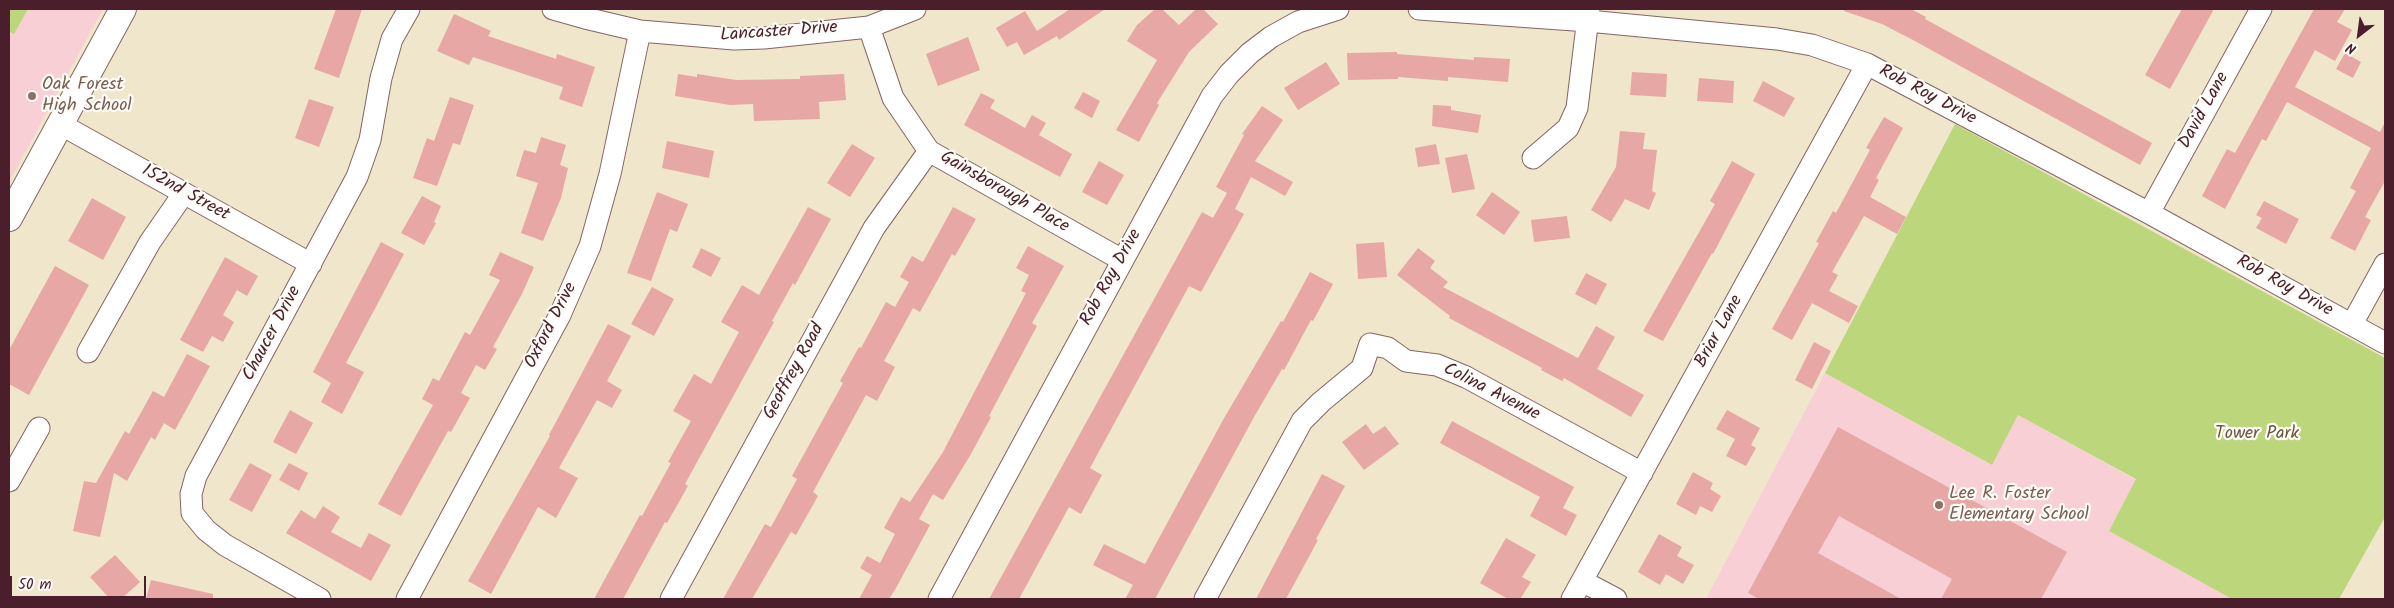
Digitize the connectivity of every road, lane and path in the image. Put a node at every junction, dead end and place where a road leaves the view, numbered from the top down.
1 (123, 9) edge
2 (409, 9) edge
3 (552, 9) edge
4 (915, 9) edge
5 (1338, 9) edge
6 (1419, 9) edge
7 (2261, 9) edge
8 (1589, 15) edge
9 (869, 26) junction
10 (640, 31) junction
11 (1866, 64) junction
12 (60, 124) junction
13 (929, 151) junction
14 (1533, 158) dead end
15 (184, 193) junction
16 (2149, 213) junction
17 (9, 218) edge
18 (1122, 260) junction
19 (311, 264) junction
20 (2385, 264) edge
21 (2352, 324) junction
22 (2385, 343) edge
23 (88, 352) dead end
24 (39, 428) dead end
25 (1642, 473) junction
26 (9, 481) edge
27 (1577, 590) edge
28 (320, 599) edge
29 (407, 599) edge
30 (671, 599) edge
31 (938, 599) edge
32 (1205, 599) edge
33 (1616, 599) edge

1 - 12 street
2 - 19 street, Chaucer Drive
3 - 10 street, Lancaster Drive
4 - 9 street, Lancaster Drive
5 - 18 street, Rob Roy Drive
6 - 8 street, Rob Roy Drive
7 - 16 street, David Lane
8 - 11 street, Rob Roy Drive
8 - 14 street
9 - 10 street, Lancaster Drive
9 - 13 street, Gainsborough Place
10 - 29 street, Oxford Drive
11 - 16 street, Rob Roy Drive
11 - 25 street, Briar Lane
12 - 15 street, 152nd Street
12 - 17 street
13 - 18 street, Gainsborough Place
13 - 30 street, Geoffrey Road
15 - 19 street, 152nd Street
15 - 23 street
16 - 21 street, Rob Roy Drive
18 - 31 street, Rob Roy Drive
19 - 28 street, Chaucer Drive
20 - 21 street
21 - 22 street, Rob Roy Drive
24 - 26 street
25 - 27 street, Briar Lane
25 - 32 street, Colina Avenue
27 - 33 street

